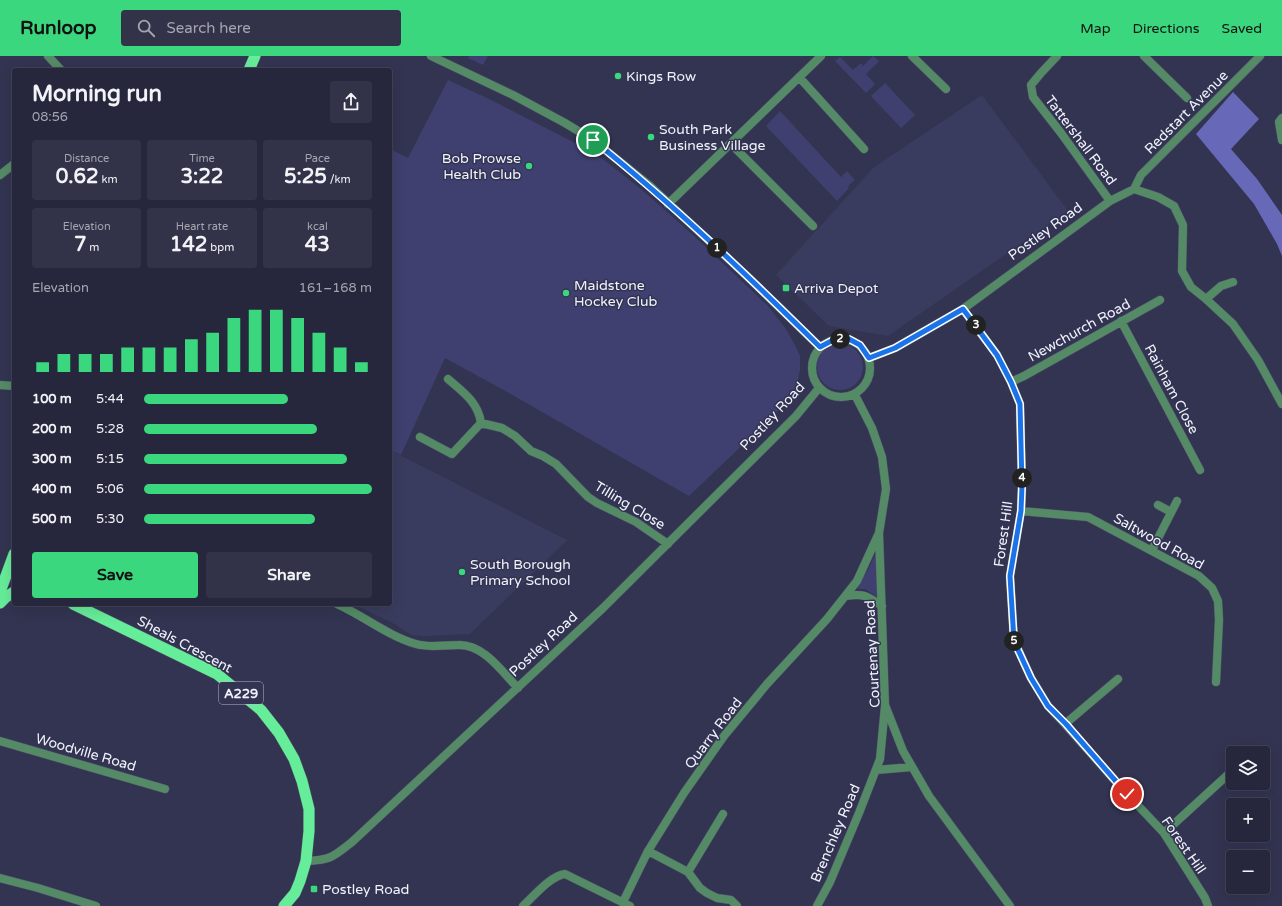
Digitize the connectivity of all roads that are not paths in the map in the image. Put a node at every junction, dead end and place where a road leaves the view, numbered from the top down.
1 (48, 56) edge
2 (255, 56) edge
3 (431, 56) edge
4 (821, 56) edge
5 (912, 56) edge
6 (1057, 56) edge
7 (1144, 56) edge
8 (1260, 56) edge
9 (59, 68) edge
10 (250, 68) edge
11 (799, 78) junction
12 (946, 89) dead end
13 (1187, 98) dead end
14 (1282, 118) edge
15 (1282, 140) edge
16 (731, 144) junction
17 (864, 148) dead end
18 (12, 166) edge
19 (0, 175) edge
20 (1134, 189) junction
21 (1110, 202) junction
22 (668, 204) junction
23 (813, 226) dead end
24 (1233, 282) dead end
25 (1206, 299) junction
26 (1160, 300) dead end
27 (963, 309) junction
28 (1121, 321) junction
29 (820, 347) junction
30 (869, 358) junction
31 (448, 379) dead end
32 (1011, 382) junction
33 (0, 385) edge
34 (12, 386) edge
35 (819, 388) junction
36 (855, 395) junction
37 (1282, 404) edge
38 (481, 423) junction
39 (420, 437) dead end
40 (1200, 470) dead end
41 (1177, 501) dead end
42 (1158, 505) dead end
43 (1021, 511) junction
44 (1171, 512) junction
45 (879, 533) junction
46 (668, 544) junction
47 (1152, 550) junction
48 (12, 559) edge
49 (0, 592) edge
50 (12, 593) edge
51 (846, 596) junction
52 (0, 603) edge
53 (77, 606) edge
54 (342, 606) edge
55 (882, 606) junction
56 (1118, 679) dead end
57 (1216, 682) dead end
58 (518, 688) junction
59 (885, 705) junction
60 (1066, 724) junction
61 (0, 741) edge
62 (912, 767) junction
63 (876, 770) junction
64 (1226, 776) edge
65 (165, 789) dead end
66 (723, 814) dead end
67 (1164, 833) junction
68 (648, 851) junction
69 (306, 861) junction
70 (688, 872) junction
71 (0, 878) edge
72 (627, 904) edge
73 (94, 906) edge
74 (284, 906) edge
75 (523, 906) edge
76 (738, 906) edge
77 (817, 906) edge
78 (1010, 906) edge
79 (1208, 906) edge

1 - 9 street
2 - 10 highway
3 - 22 street
4 - 11 street
5 - 12 street
6 - 21 street, Tattershall Road
7 - 13 street
8 - 20 street, Redstart Avenue
11 - 16 street
11 - 17 street
14 - 15 street
16 - 22 street
16 - 23 street
18 - 19 street
20 - 21 street, Postley Road
20 - 25 street
21 - 27 street, Postley Road
22 - 29 street
24 - 25 street
25 - 37 street
26 - 28 street, Newchurch Road
27 - 30 street, Postley Road
27 - 32 street, Forest Hill
28 - 32 street, Newchurch Road
28 - 40 street, Rainham Close
29 - 30 street
29 - 35 street
30 - 36 street
31 - 38 street
32 - 43 street, Forest Hill
33 - 34 street
35 - 36 street
35 - 46 street, Postley Road
36 - 45 street, Courtenay Road
38 - 39 street
38 - 46 street, Tilling Close
41 - 44 street
42 - 44 street
43 - 47 street, Saltwood Road
43 - 60 street, Forest Hill
44 - 47 street
45 - 51 street, Quarry Road
45 - 55 street, Courtenay Road
46 - 58 street, Postley Road
47 - 57 street, Saltwood Road
48 - 49 highway
50 - 52 highway
51 - 55 street
51 - 68 street, Quarry Road
53 - 69 highway, Sheals Crescent / A229
54 - 58 street
55 - 59 street, Courtenay Road
56 - 60 street
58 - 69 street, Postley Road
59 - 62 street, Courtenay Road
59 - 63 street, Brenchley Road
60 - 67 street, Forest Hill
61 - 65 street, Woodville Road
62 - 63 street
62 - 78 street, Courtenay Road
63 - 77 street, Brenchley Road
64 - 67 street
66 - 70 street
67 - 79 street, Forest Hill
68 - 70 street
68 - 72 street, Quarry Road
69 - 74 highway, A229
70 - 76 street
71 - 73 street
72 - 75 street

